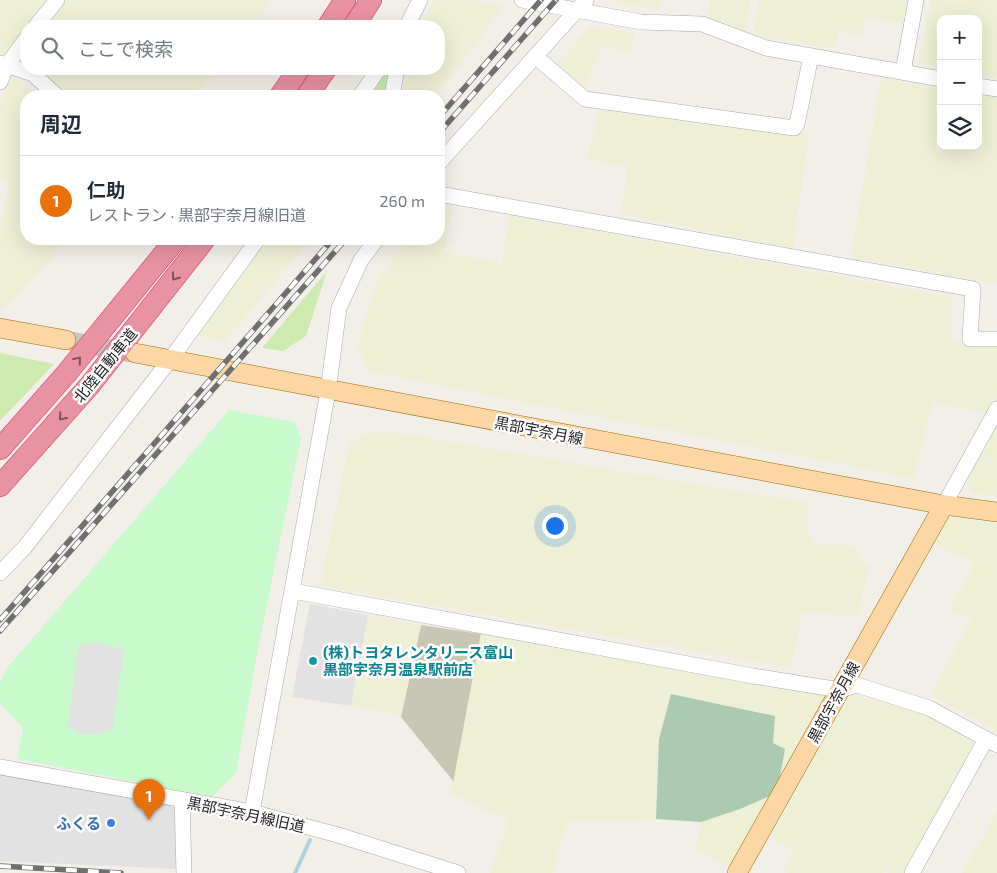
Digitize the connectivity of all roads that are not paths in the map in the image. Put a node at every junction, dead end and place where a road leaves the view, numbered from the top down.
1 (56, 0) edge
2 (345, 0) edge
3 (371, 0) edge
4 (420, 0) edge
5 (522, 0) edge
6 (916, 0) edge
7 (582, 5) edge
8 (41, 20) edge
9 (332, 20) edge
10 (358, 20) edge
11 (410, 20) edge
12 (20, 46) edge
13 (535, 56) junction
14 (811, 56) junction
15 (3, 64) edge
16 (20, 70) edge
17 (903, 72) junction
18 (34, 75) edge
19 (295, 75) edge
20 (322, 75) edge
21 (375, 75) edge
22 (396, 75) edge
23 (937, 78) edge
24 (0, 82) edge
25 (982, 87) edge
26 (997, 89) edge
27 (51, 90) edge
28 (284, 90) edge
29 (311, 90) edge
30 (364, 90) edge
31 (393, 90) edge
32 (445, 156) edge
33 (445, 195) edge
34 (171, 245) edge
35 (200, 245) edge
36 (254, 245) edge
37 (372, 245) edge
38 (0, 328) edge
39 (997, 339) edge
40 (66, 340) tunnel mouth
41 (135, 354) tunnel mouth
42 (170, 360) junction
43 (328, 391) junction
44 (997, 410) edge
45 (0, 449) edge
46 (0, 486) edge
47 (944, 505) junction
48 (997, 512) edge
49 (0, 573) edge
50 (292, 591) junction
51 (840, 690) junction
52 (991, 742) edge
53 (0, 767) edge
54 (182, 800) junction
55 (252, 812) junction
56 (184, 873) edge
57 (458, 873) edge
58 (737, 873) edge
59 (912, 873) edge

1 - 8 street
2 - 9 highway
3 - 10 highway
4 - 11 street
5 - 7 street
6 - 17 street
7 - 13 street
7 - 14 street
12 - 15 street
13 - 14 street
13 - 32 street
14 - 17 street
15 - 16 street
15 - 24 street
17 - 23 street
18 - 27 street
19 - 28 highway
20 - 29 highway
21 - 30 street
22 - 31 street
25 - 26 street
33 - 39 street
45 -> 34 highway, 北陸自動車道
35 -> 46 highway, 北陸自動車道
36 - 42 street
37 - 43 street
38 - 40 main road
41 - 42 main road, 黒部宇奈月線
42 - 43 main road, 黒部宇奈月線
42 - 49 street
43 - 47 main road, 黒部宇奈月線
43 - 50 street
44 - 47 street
47 - 48 main road, 黒部宇奈月線
47 - 51 main road, 黒部宇奈月線
50 - 51 street
50 - 55 street
51 - 52 street
51 - 58 main road, 黒部宇奈月線
52 - 59 street
53 - 54 street, 黒部宇奈月線旧道
54 - 55 street, 黒部宇奈月線旧道
54 - 56 street
55 - 57 street, 黒部宇奈月線旧道

